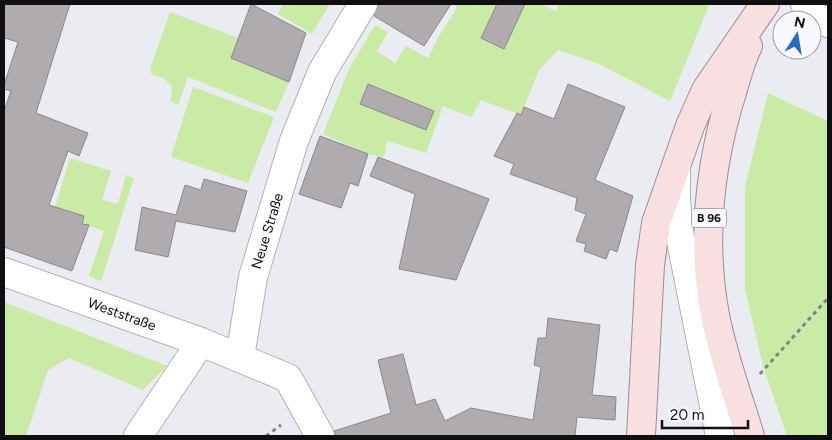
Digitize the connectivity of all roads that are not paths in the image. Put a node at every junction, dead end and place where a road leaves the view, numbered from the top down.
1 (363, 4) edge
2 (766, 4) edge
3 (805, 4) edge
4 (828, 23) edge
5 (676, 165) junction
6 (4, 272) edge
7 (201, 342) junction
8 (240, 357) junction
9 (138, 436) edge
10 (320, 436) edge
11 (641, 436) edge
12 (720, 436) edge
13 (750, 436) edge

1 - 8 street, Neue Straße
2 - 5 main road
2 - 13 main road, B 96
3 - 4 street
5 - 11 main road
5 - 12 street
6 - 7 street, Weststraße
7 - 8 street, Weststraße
7 - 9 street
8 - 10 street

